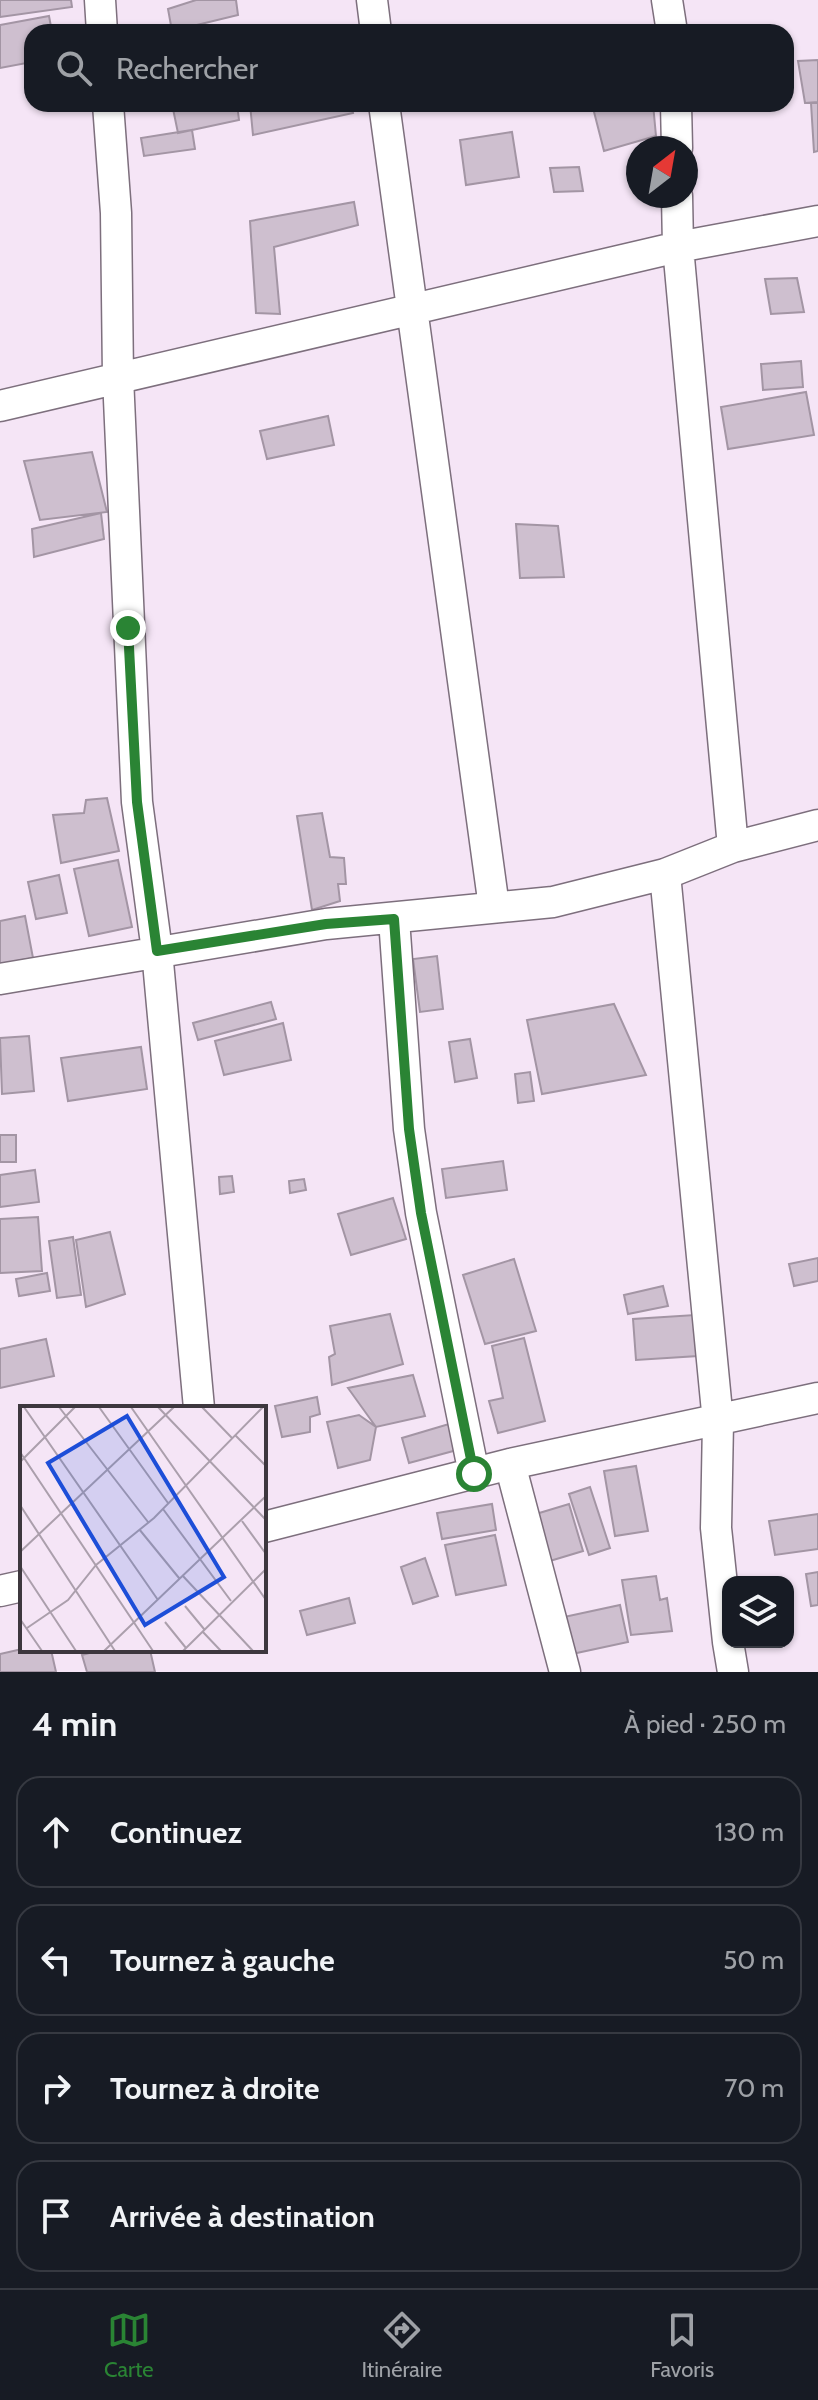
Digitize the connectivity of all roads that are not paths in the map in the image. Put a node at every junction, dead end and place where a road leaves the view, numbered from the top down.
1 (100, 0) edge
2 (372, 0) edge
3 (667, 0) edge
4 (102, 24) edge
5 (375, 24) edge
6 (671, 24) edge
7 (109, 112) edge
8 (385, 112) edge
9 (676, 112) edge
10 (677, 136) edge
11 (677, 208) edge
12 (818, 221) edge
13 (678, 247) junction
14 (412, 312) junction
15 (118, 377) junction
16 (0, 406) edge
17 (818, 825) edge
18 (733, 847) junction
19 (665, 874) junction
20 (494, 907) junction
21 (394, 919) junction
22 (157, 951) junction
23 (0, 979) edge
24 (818, 1398) edge
25 (199, 1406) edge
26 (718, 1422) junction
27 (510, 1464) junction
28 (474, 1474) junction
29 (266, 1526) edge
30 (722, 1585) edge
31 (20, 1586) edge
32 (0, 1591) edge
33 (729, 1648) edge
34 (565, 1672) edge
35 (733, 1672) edge

1 - 4 street
2 - 5 street
3 - 6 street
7 - 15 street
8 - 14 street
9 - 10 street
11 - 13 street
12 - 13 street
13 - 14 street
13 - 18 street
14 - 15 street
14 - 20 street
15 - 16 street
15 - 22 street
17 - 18 street
18 - 19 street
19 - 20 street
19 - 26 street
20 - 21 street
21 - 22 street
21 - 28 street
22 - 23 street
22 - 25 street
24 - 26 street
26 - 27 street
26 - 30 street
27 - 28 street
27 - 34 street
28 - 29 street
31 - 32 street
33 - 35 street

